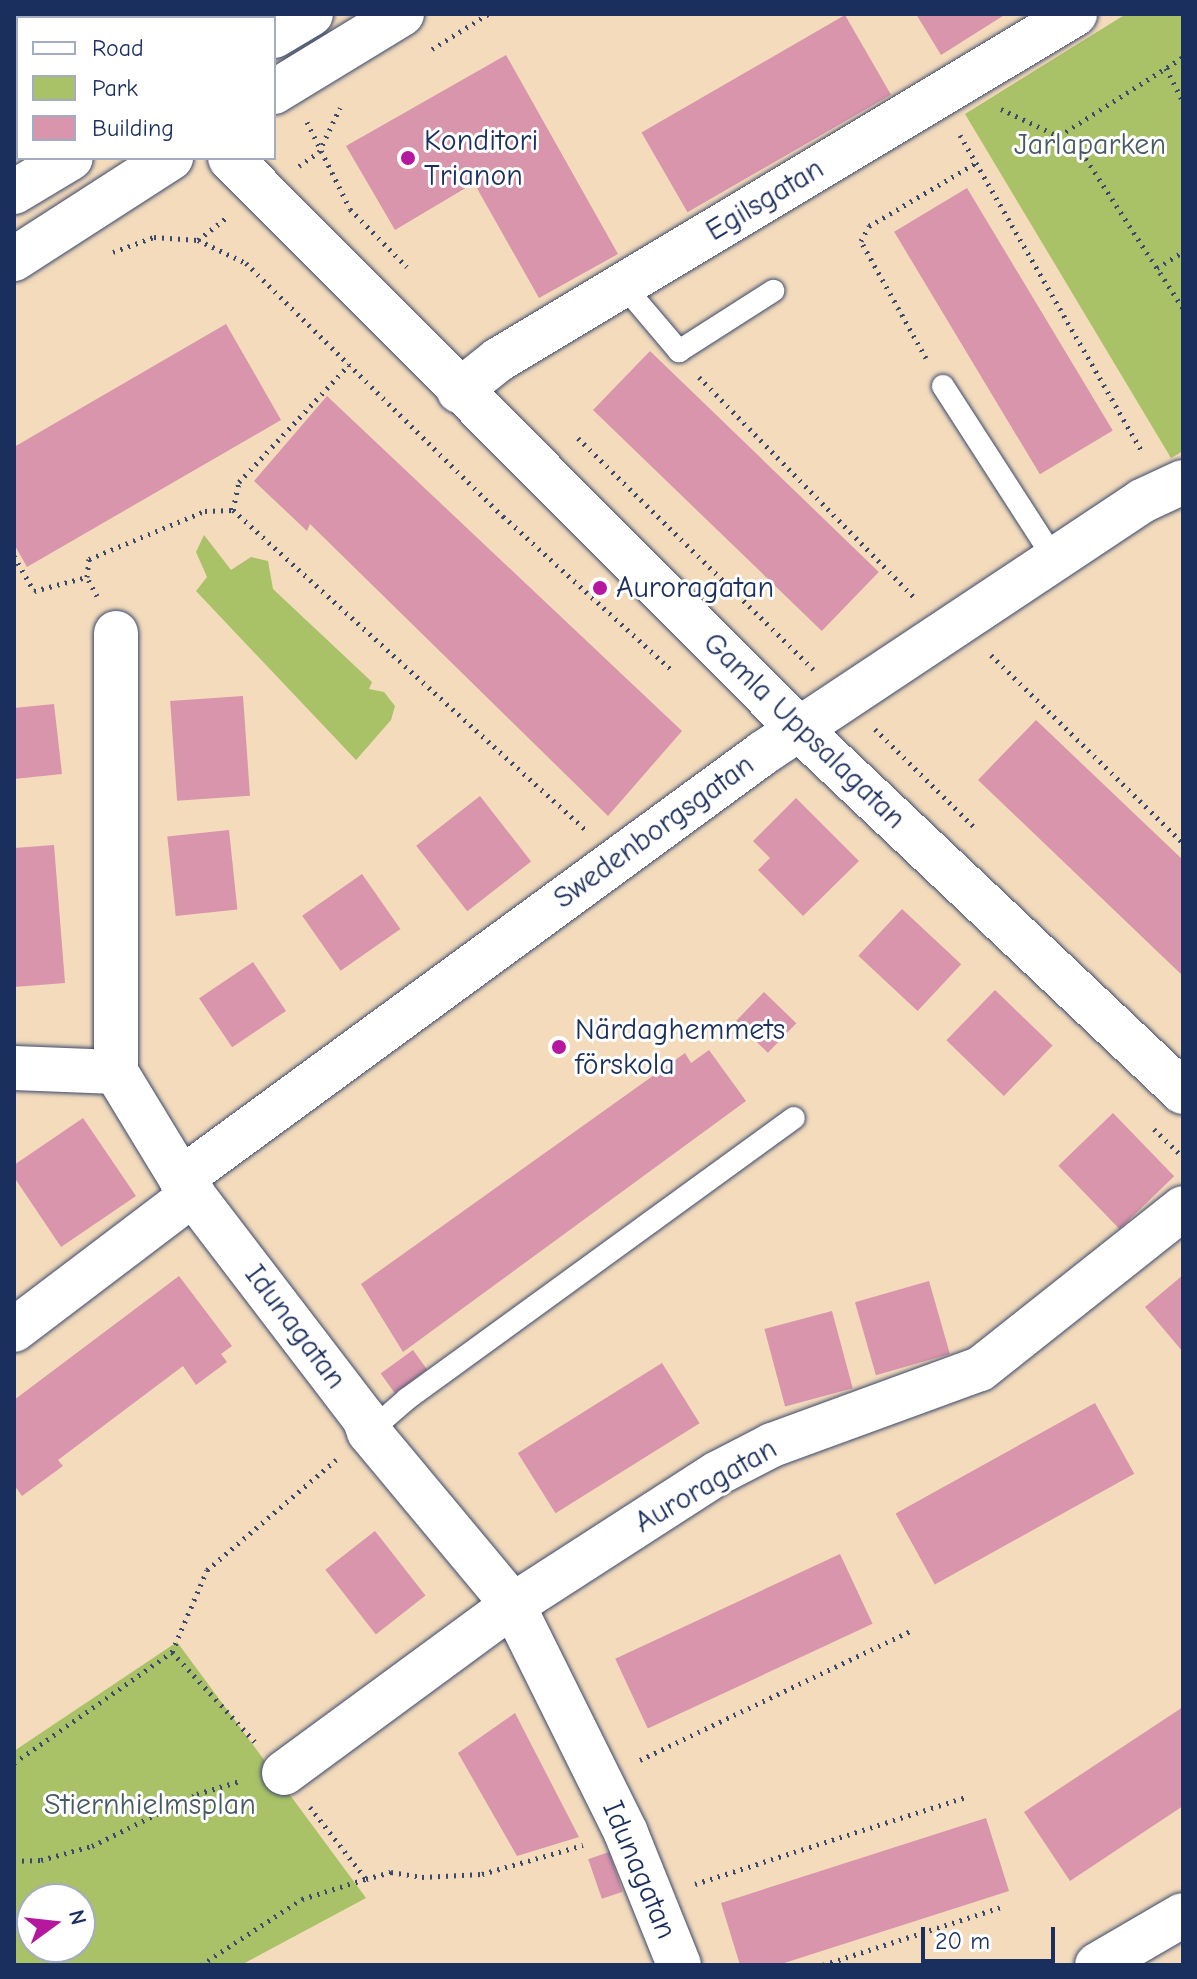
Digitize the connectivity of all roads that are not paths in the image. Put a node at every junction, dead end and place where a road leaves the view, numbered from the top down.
1 (311, 14) edge
2 (402, 14) edge
3 (1075, 14) edge
4 (276, 35) edge
5 (276, 91) edge
6 (68, 160) edge
7 (168, 160) edge
8 (232, 160) edge
9 (14, 192) edge
10 (14, 259) edge
11 (623, 285) junction
12 (773, 291) dead end
13 (943, 386) road end
14 (459, 391) junction
15 (1174, 486) edge
16 (1055, 560) junction
17 (116, 633) road end
18 (800, 730) junction
19 (14, 1068) edge
20 (116, 1072) junction
21 (1183, 1092) edge
22 (794, 1118) dead end
23 (187, 1186) junction
24 (1183, 1208) edge
25 (14, 1330) edge
26 (369, 1432) junction
27 (513, 1605) junction
28 (284, 1773) road end
29 (1183, 1915) edge
30 (679, 1965) edge
31 (1097, 1965) edge

1 - 4 street
2 - 5 street
3 - 11 street, Egilsgatan
6 - 9 street
7 - 10 street
8 - 14 street, Gamla Uppsalagatan
11 - 12 lane
11 - 14 street, Egilsgatan
13 - 16 lane
14 - 18 street, Gamla Uppsalagatan
15 - 16 street, Swedenborgsgatan
16 - 18 street, Swedenborgsgatan
17 - 20 street
18 - 21 street, Gamla Uppsalagatan
18 - 23 street, Swedenborgsgatan
19 - 20 street
20 - 23 street, Idunagatan
22 - 26 lane
23 - 25 street, Swedenborgsgatan
23 - 26 street, Idunagatan
24 - 27 street, Auroragatan
26 - 27 street, Idunagatan
27 - 28 street, Auroragatan
27 - 30 street, Idunagatan
29 - 31 street

